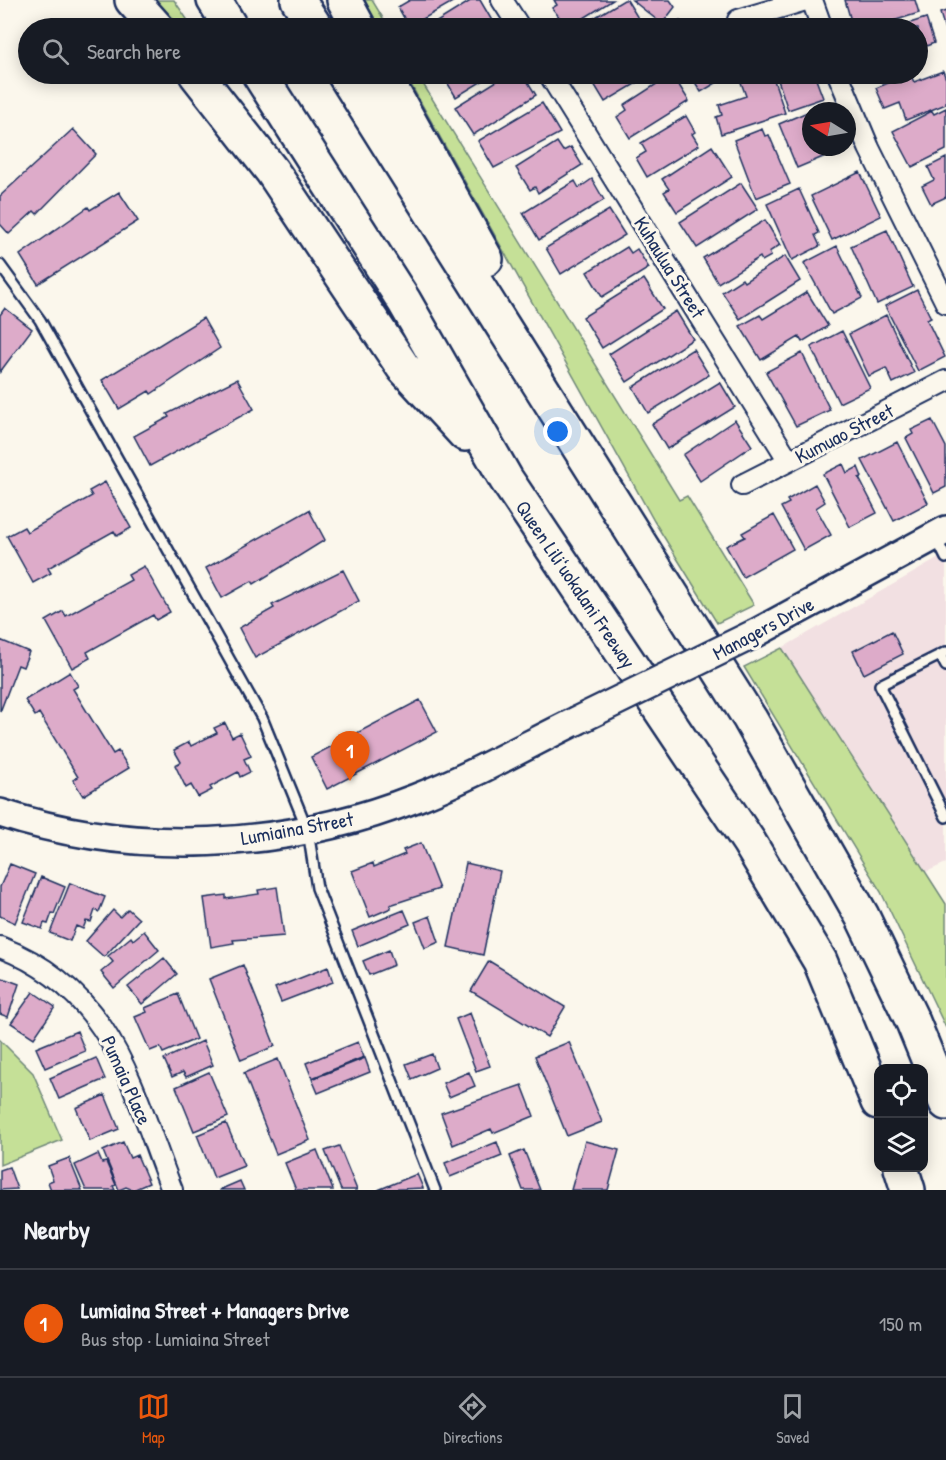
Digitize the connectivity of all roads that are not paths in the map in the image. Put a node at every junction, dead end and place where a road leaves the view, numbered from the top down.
1 (132, 0) edge
2 (214, 0) edge
3 (298, 0) edge
4 (344, 0) edge
5 (502, 0) edge
6 (806, 0) edge
7 (812, 0) edge
8 (148, 18) edge
9 (225, 18) edge
10 (310, 18) edge
11 (354, 18) edge
12 (514, 18) edge
13 (745, 18) edge
14 (818, 18) edge
15 (204, 84) edge
16 (265, 84) edge
17 (350, 84) edge
18 (390, 84) edge
19 (555, 84) edge
20 (842, 84) edge
21 (0, 265) edge
22 (946, 303) edge
23 (946, 381) edge
24 (545, 392) junction
25 (789, 461) junction
26 (506, 479) junction
27 (742, 485) dead end
28 (942, 541) edge
29 (943, 653) edge
30 (946, 666) edge
31 (566, 726) joint
32 (0, 813) edge
33 (946, 817) edge
34 (308, 831) junction
35 (0, 947) edge
36 (874, 1090) edge
37 (946, 1103) edge
38 (903, 1172) edge
39 (172, 1190) edge
40 (435, 1190) edge
41 (908, 1190) edge

1 - 8 highway
2 - 9 highway
3 - 10 highway
4 - 11 highway
5 - 12 street
6 - 13 street
7 - 14 street
15 - 26 highway
16 - 26 highway, Queen Liliʻuokalani Freeway
17 - 24 highway
18 - 24 highway
19 - 25 street, Kuhaulua Street
20 - 22 street
21 - 34 lane
23 - 25 street, Kumuao Street
24 - 37 highway
25 - 27 street, Kumuao Street
26 - 36 highway, Queen Liliʻuokalani Freeway
28 - 31 street, Managers Drive, bridge
29 - 30 lane
29 - 33 lane
31 - 34 street, Lumiaina Street
32 - 34 street, Lumiaina Street
34 - 40 lane
35 - 39 street, Pumaia Place
38 - 41 highway

